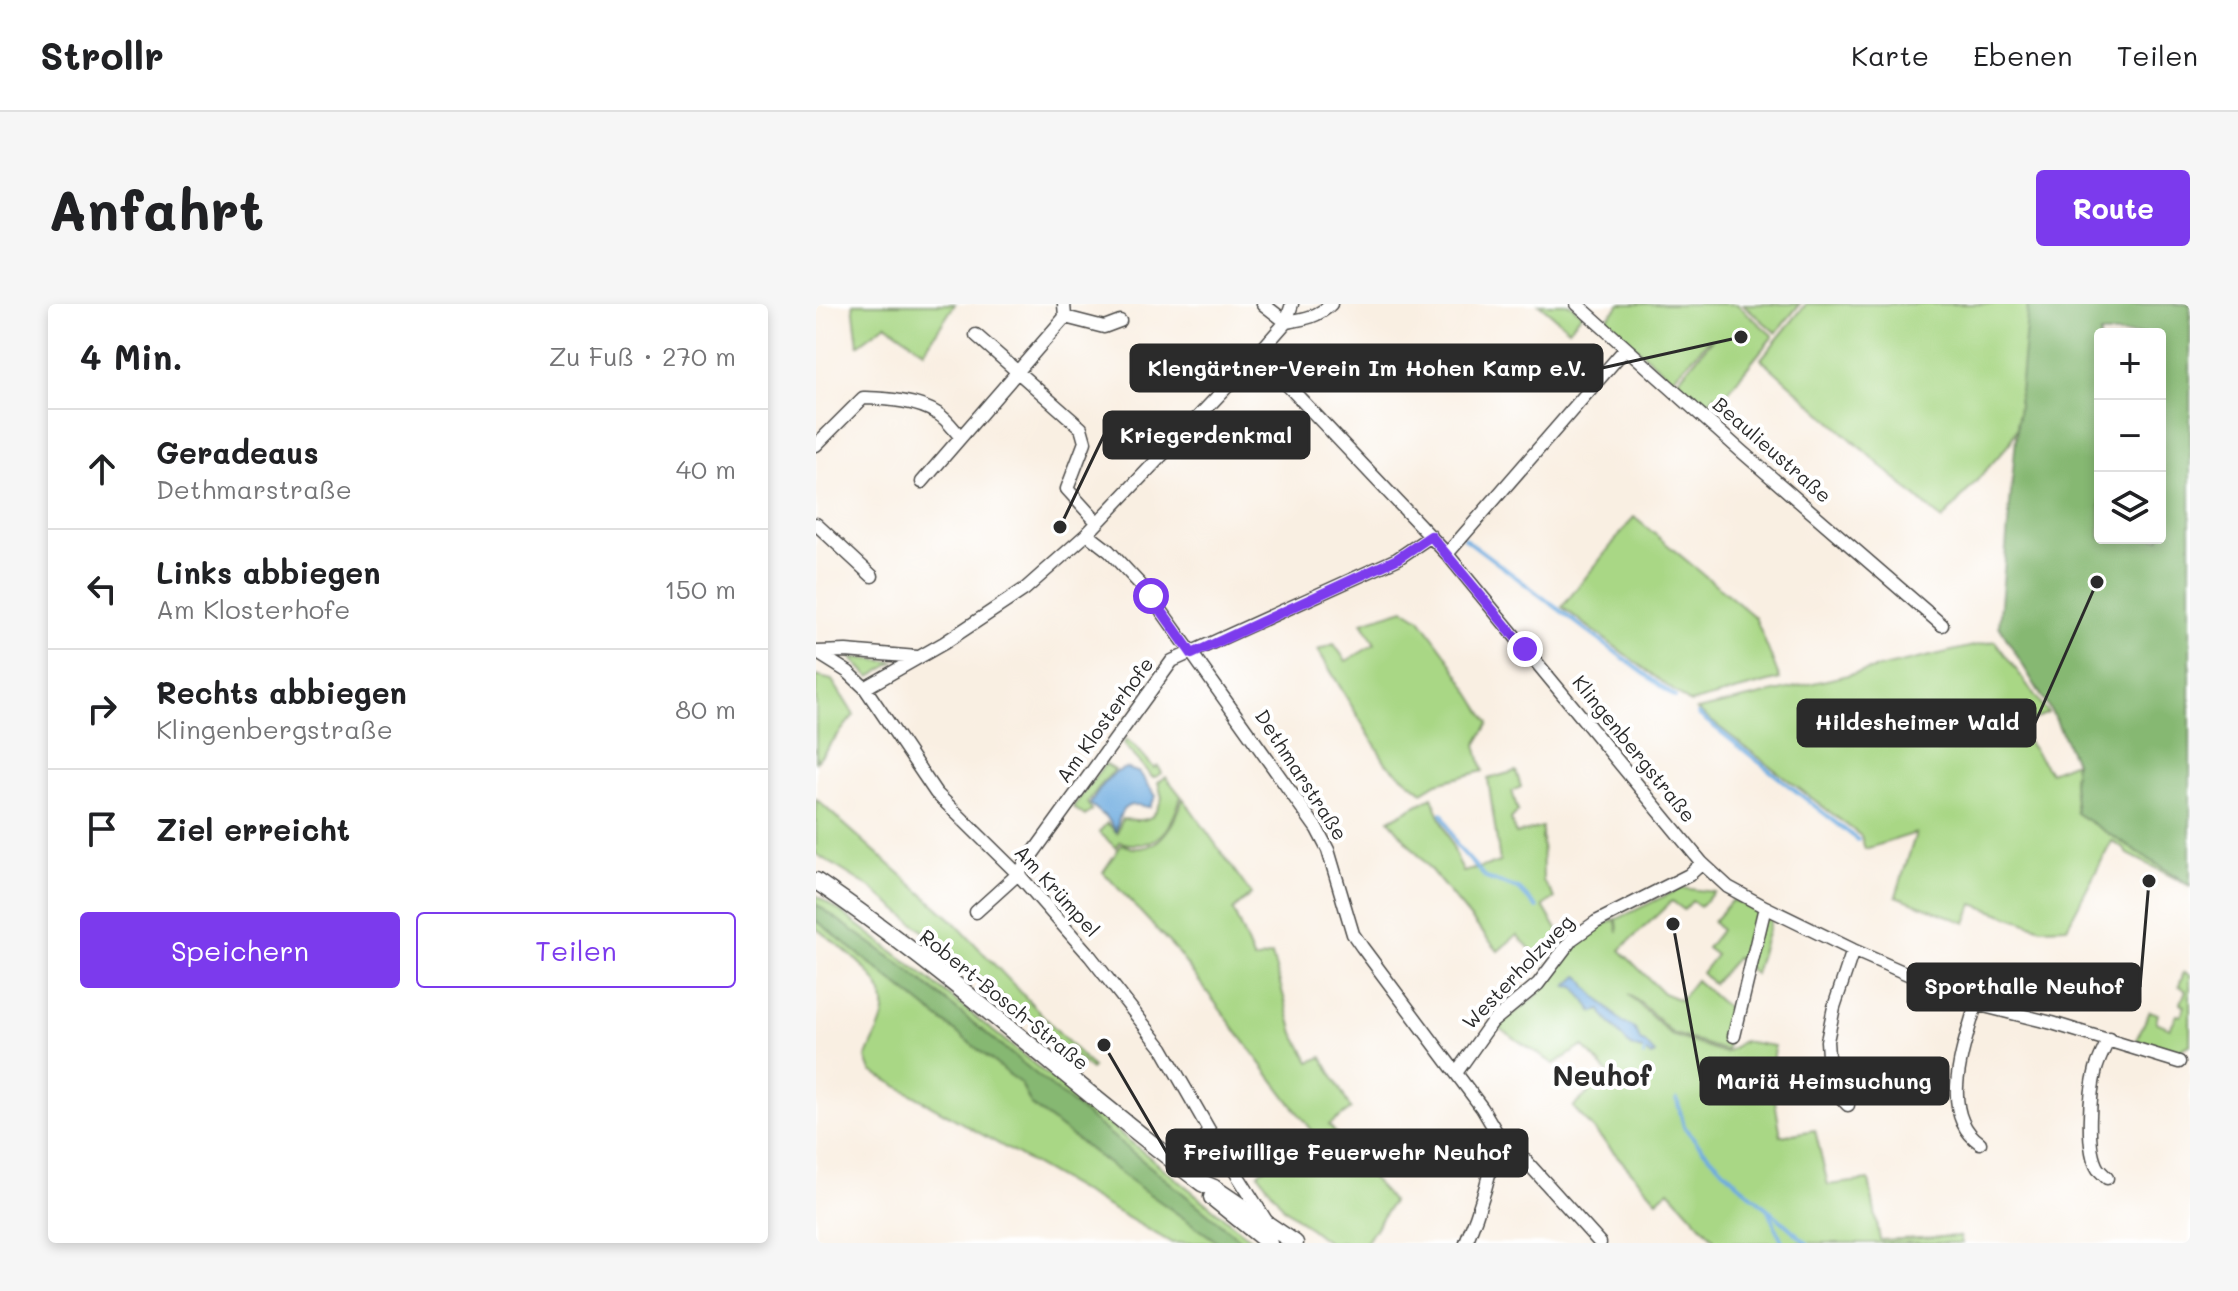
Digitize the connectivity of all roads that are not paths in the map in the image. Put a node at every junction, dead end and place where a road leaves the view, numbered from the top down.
1 (1263, 304) edge
2 (1292, 304) edge
3 (1331, 304) edge
4 (1577, 304) edge
5 (1064, 310) edge
6 (1120, 321) dead end
7 (1286, 322) junction
8 (976, 335) dead end
9 (1626, 348) junction
10 (1258, 354) junction
11 (1018, 373) junction
12 (961, 437) junction
13 (816, 445) edge
14 (922, 482) dead end
15 (1097, 522) junction
16 (816, 524) edge
17 (1087, 534) junction
18 (1431, 536) junction
19 (1447, 554) junction
20 (872, 576) dead end
21 (1942, 625) dead end
22 (816, 652) edge
23 (1192, 654) junction
24 (917, 657) junction
25 (865, 688) junction
26 (1702, 863) junction
27 (1018, 874) junction
28 (816, 881) edge
29 (1765, 907) junction
30 (976, 912) dead end
31 (1853, 950) junction
32 (1976, 1004) junction
33 (1734, 1036) dead end
34 (2109, 1039) junction
35 (2179, 1062) dead end
36 (1456, 1073) junction
37 (1848, 1105) dead end
38 (1209, 1130) junction
39 (1498, 1135) junction
40 (1980, 1143) dead end
41 (1184, 1170) junction
42 (2107, 1178) dead end
43 (1202, 1183) junction
44 (1267, 1224) junction
45 (1269, 1243) edge
46 (1295, 1243) edge
47 (1466, 1243) edge
48 (1600, 1243) edge

1 - 7 street
2 - 7 street
3 - 7 street
4 - 9 street, Beaulieustraße
5 - 6 street
5 - 11 street
7 - 10 street
8 - 11 street
9 - 19 street
9 - 21 street, Beaulieustraße
10 - 15 street
10 - 18 street, Klingenbergstraße
11 - 12 street
11 - 15 street
12 - 13 street
12 - 14 street
15 - 17 street
16 - 20 street
17 - 23 street, Dethmarstraße
17 - 24 street
18 - 19 street, Klingenbergstraße
18 - 23 street, Am Klosterhofe
19 - 26 street, Klingenbergstraße
22 - 24 street
22 - 25 street, Am Krümpel
23 - 27 street, Am Klosterhofe
23 - 36 street, Dethmarstraße
24 - 25 street
25 - 27 street, Am Krümpel
26 - 29 street, Klingenbergstraße
26 - 36 street, Westerholzweg
27 - 30 street, Am Klosterhofe
27 - 38 street, Am Krümpel
28 - 41 main road, Robert-Bosch-Straße
29 - 31 street, Klingenbergstraße
29 - 33 street
31 - 32 street, Klingenbergstraße
31 - 37 street
32 - 34 street, Klingenbergstraße
32 - 40 street
34 - 35 street, Klingenbergstraße
34 - 42 street
36 - 39 street, Dethmarstraße
38 - 41 street
38 - 44 street, Am Krümpel
39 - 47 street
39 - 48 street, Dethmarstraße
41 - 43 main road, Robert-Bosch-Straße
43 - 44 main road, Robert-Bosch-Straße
43 - 45 main road, Robert-Bosch-Straße
44 - 46 main road, Robert-Bosch-Straße

